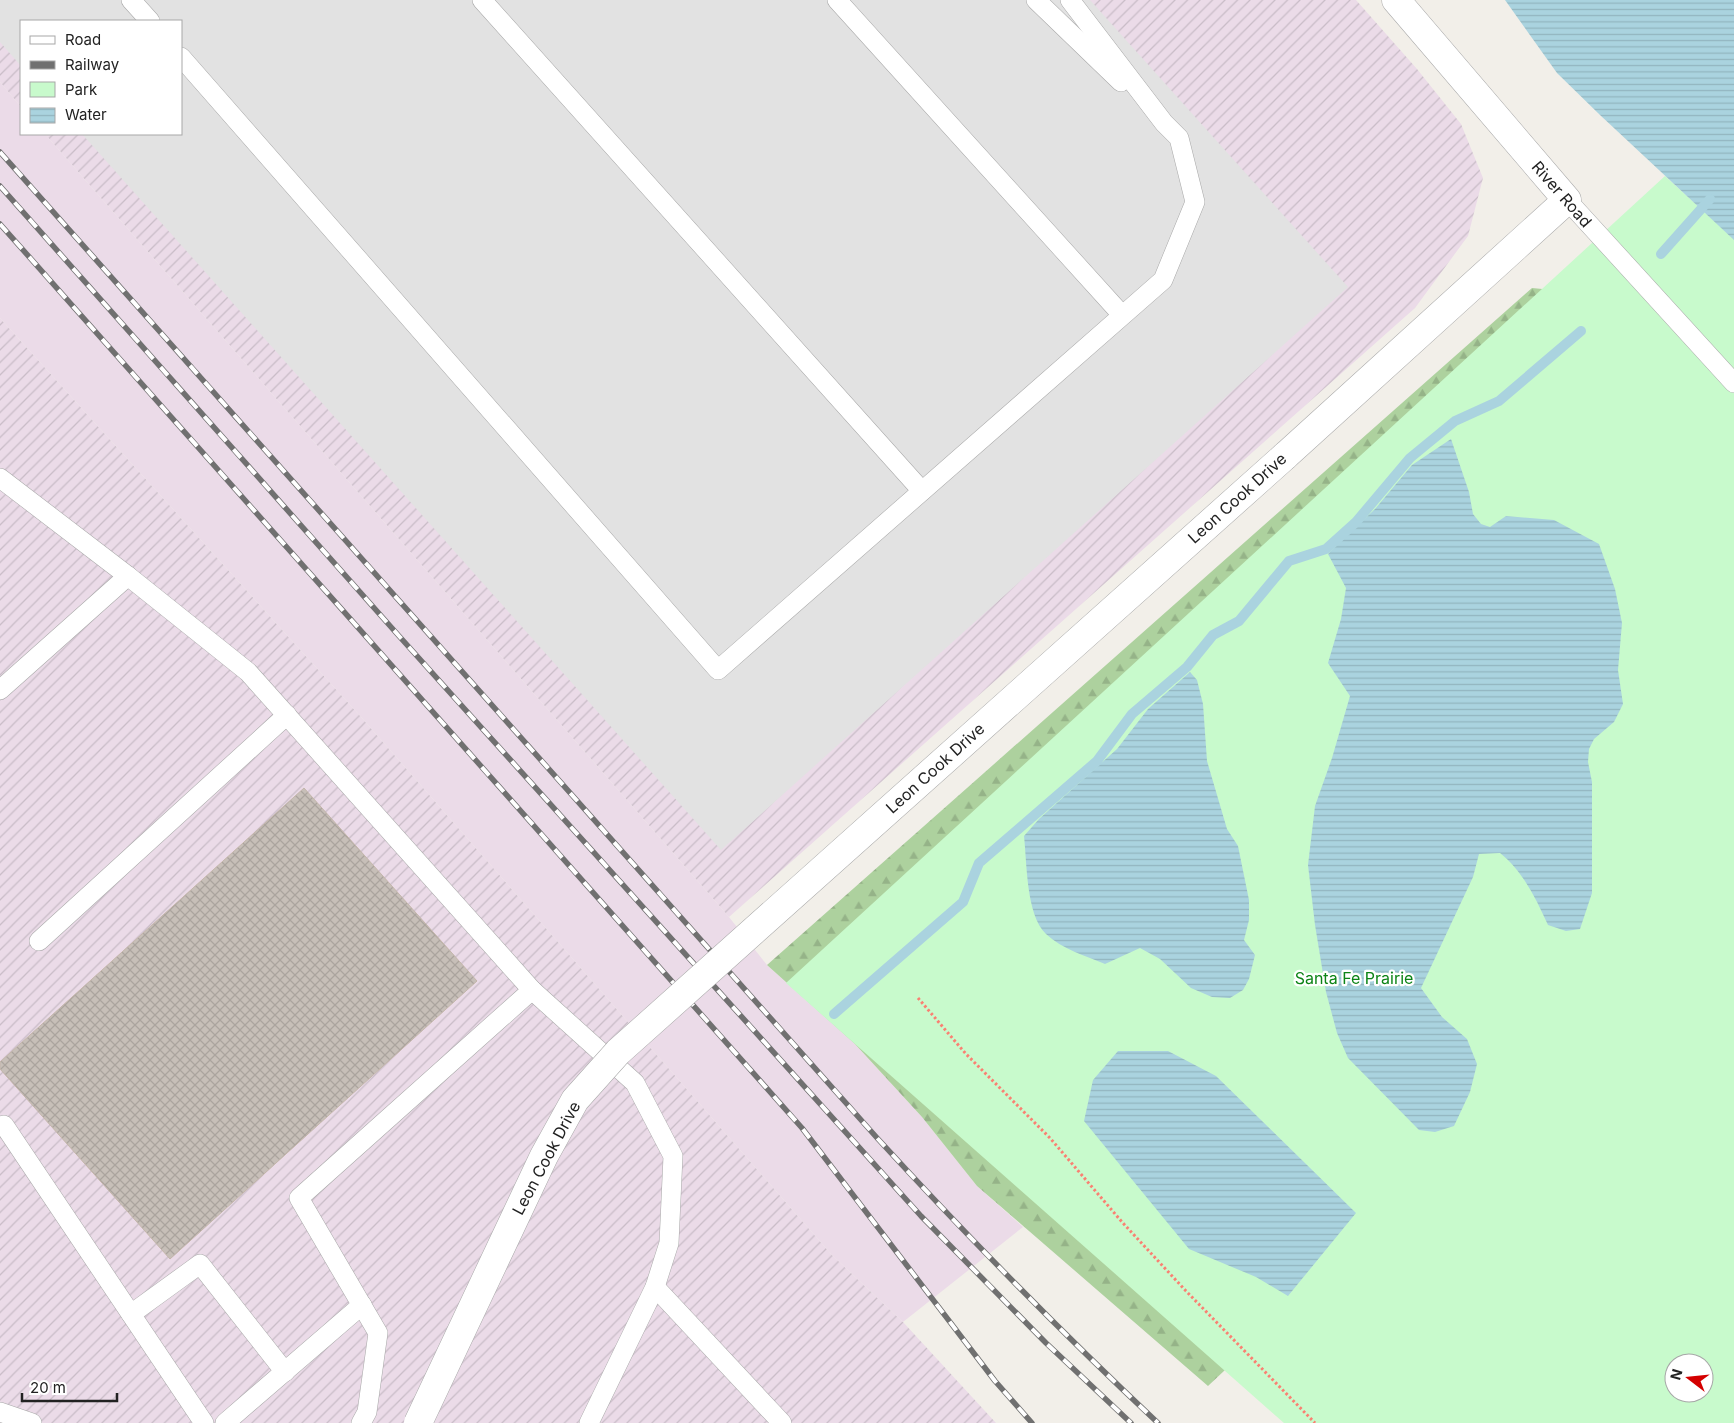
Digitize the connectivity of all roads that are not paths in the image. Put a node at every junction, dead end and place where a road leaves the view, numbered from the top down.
1 (131, 0) edge
2 (482, 0) edge
3 (837, 0) edge
4 (1036, 0) edge
5 (1070, 0) edge
6 (1396, 0) edge
7 (149, 20) edge
8 (182, 58) edge
9 (1164, 123) junction
10 (1567, 200) junction
11 (1122, 315) junction
12 (1734, 383) edge
13 (0, 478) edge
14 (922, 491) junction
15 (128, 576) junction
16 (0, 690) edge
17 (287, 715) junction
18 (39, 941) dead end
19 (532, 990) junction
20 (4, 1125) dead end
21 (656, 1287) junction
22 (362, 1305) junction
23 (131, 1314) junction
24 (285, 1372) junction
25 (0, 1412) edge
26 (32, 1423) edge
27 (204, 1423) edge
28 (225, 1423) edge
29 (361, 1423) edge
30 (418, 1423) edge
31 (589, 1423) edge
32 (782, 1423) edge

1 - 7 lane
2 - 14 lane
3 - 11 lane
4 - 9 lane
5 - 9 lane
6 - 10 street, River Road
8 - 14 lane
9 - 11 lane
10 - 12 lane, River Road
10 - 30 street, Leon Cook Drive, bridge
11 - 14 lane
13 - 15 lane
15 - 16 lane
15 - 17 lane
17 - 18 lane
17 - 19 lane
19 - 21 lane
19 - 22 lane
20 - 23 lane
21 - 31 lane
21 - 32 lane
22 - 24 lane
22 - 29 lane
23 - 24 lane
23 - 27 lane
24 - 28 lane
25 - 26 lane

